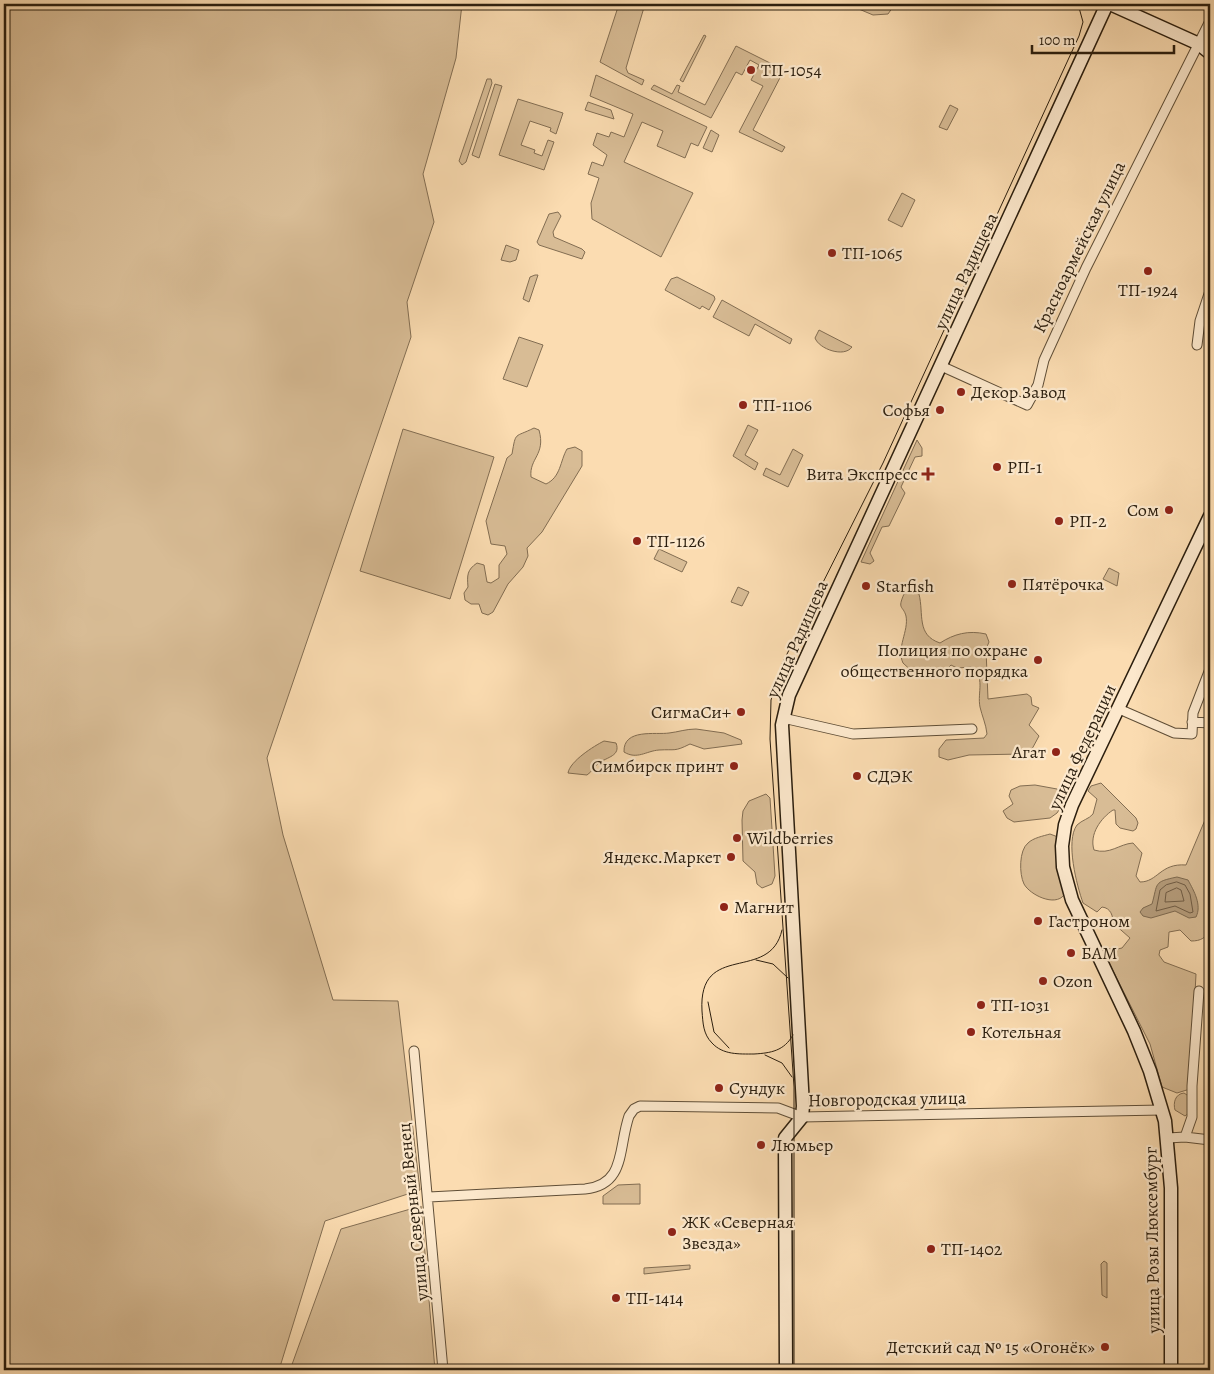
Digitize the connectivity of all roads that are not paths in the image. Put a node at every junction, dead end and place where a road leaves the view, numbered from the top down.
1 (1109, 4) edge
2 (1210, 21) edge
3 (1199, 44) junction
4 (1210, 53) edge
5 (1210, 291) edge
6 (1197, 345) dead end
7 (941, 366) junction
8 (1210, 516) edge
9 (1210, 669) edge
10 (1119, 709) junction
11 (783, 718) junction
12 (1192, 722) junction
13 (1210, 722) edge
14 (972, 729) dead end
15 (1199, 990) dead end
16 (414, 1052) dead end
17 (1162, 1110) junction
18 (802, 1117) junction
19 (1185, 1137) junction
20 (1168, 1138) junction
21 (1210, 1140) edge
22 (429, 1197) junction
23 (443, 1370) edge
24 (786, 1370) edge
25 (1171, 1370) edge

1 - 3 street
1 - 7 street, улица Радищева
2 - 3 street, Красноармейская улица
3 - 4 street
3 - 7 street, Красноармейская улица
5 - 6 street
7 - 11 street, улица Радищева
8 - 10 street, улица Федерации
9 - 12 street
10 - 12 street
10 - 17 street, улица Федерации
11 - 14 street
11 - 18 street, улица Радищева
12 - 13 street
15 - 19 street
16 - 22 street, улица Северный Венец
17 - 18 street, Новгородская улица
17 - 20 street, улица Розы Люксембург
18 - 22 street, Новгородская улица
18 - 24 street
19 - 20 street
19 - 21 street
20 - 25 street, улица Розы Люксембург
22 - 23 street, улица Северный Венец

